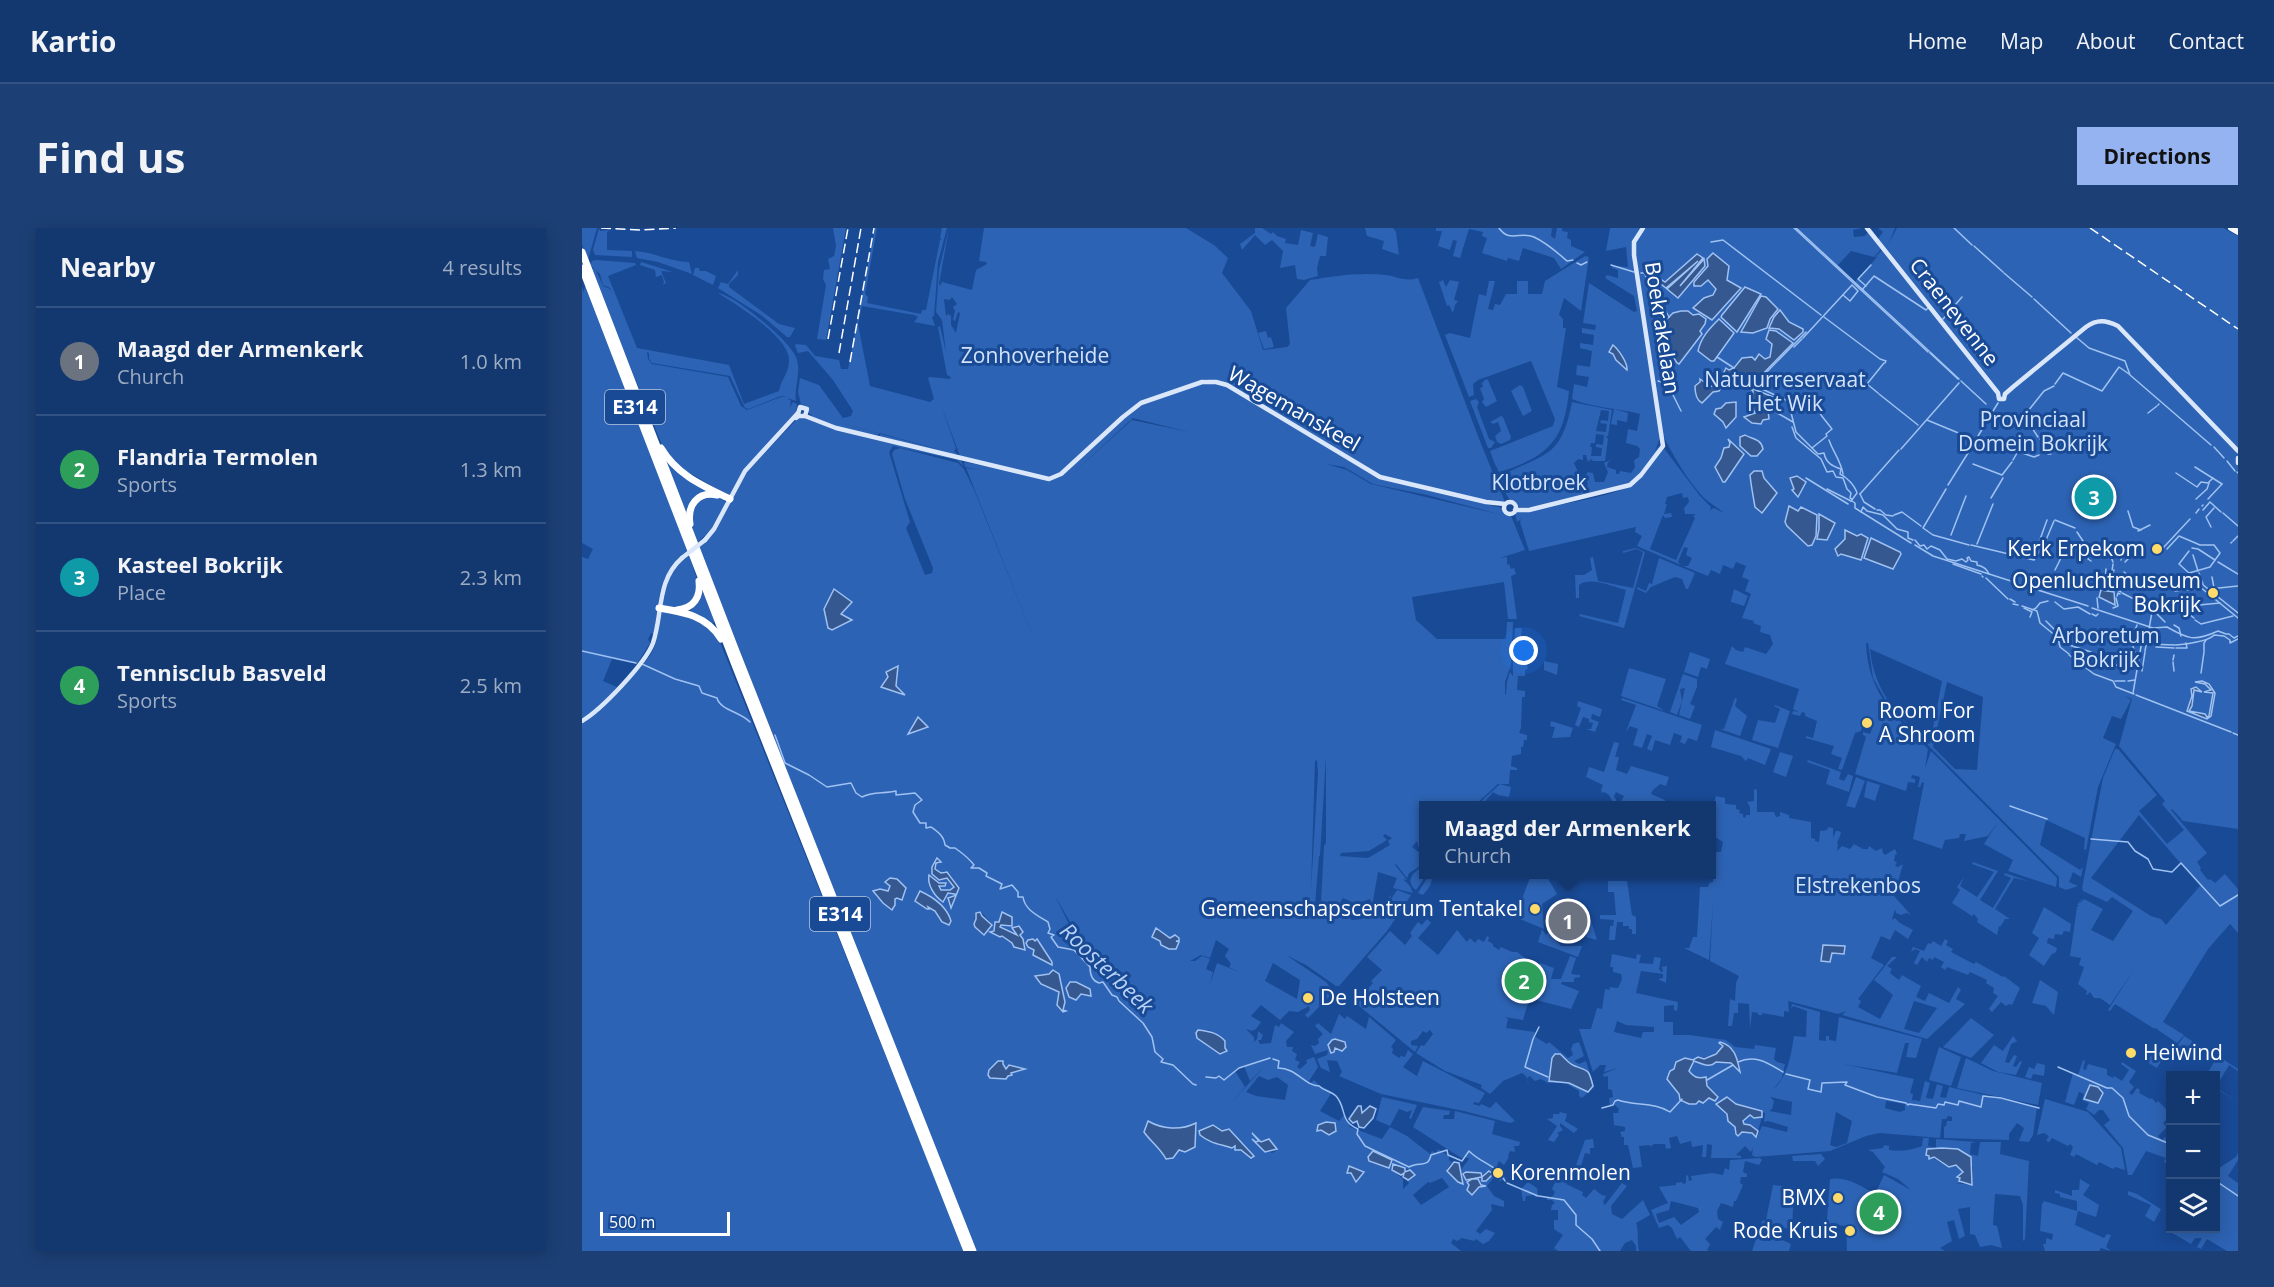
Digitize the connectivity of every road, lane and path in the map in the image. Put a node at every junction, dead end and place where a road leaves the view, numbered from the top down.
1 (1643, 228) edge
2 (1867, 228) edge
3 (2231, 228) edge
4 (2238, 232) edge
5 (582, 253) edge
6 (582, 268) edge
7 (650, 430) junction
8 (1662, 437) joint
9 (2238, 455) edge
10 (2238, 464) edge
11 (729, 500) junction
12 (1504, 506) junction
13 (1515, 508) junction
14 (692, 538) junction
15 (697, 567) junction
16 (659, 608) junction
17 (674, 610) junction
18 (735, 665) junction
19 (582, 721) edge
20 (967, 1251) edge
21 (973, 1251) edge

1 - 8 main road, Boekrakelaan
2 - 9 main road, Craenevenne
3 - 4 main road
5 - 7 highway, E314
6 - 15 highway, E314
7 - 11 highway
7 - 14 highway, E314
8 - 13 main road, Wagemanskeel
9 - 10 main road
11 - 12 main road, Wagemanskeel
11 - 14 highway
11 - 16 main road, bridge
12 - 13 main road, Wagemanskeel
12 - 13 main road, Wagemanskeel
14 - 21 highway, E314
15 - 17 highway
15 - 18 highway, E314
16 - 17 highway
16 - 19 main road
17 - 18 highway
18 - 20 highway, E314

